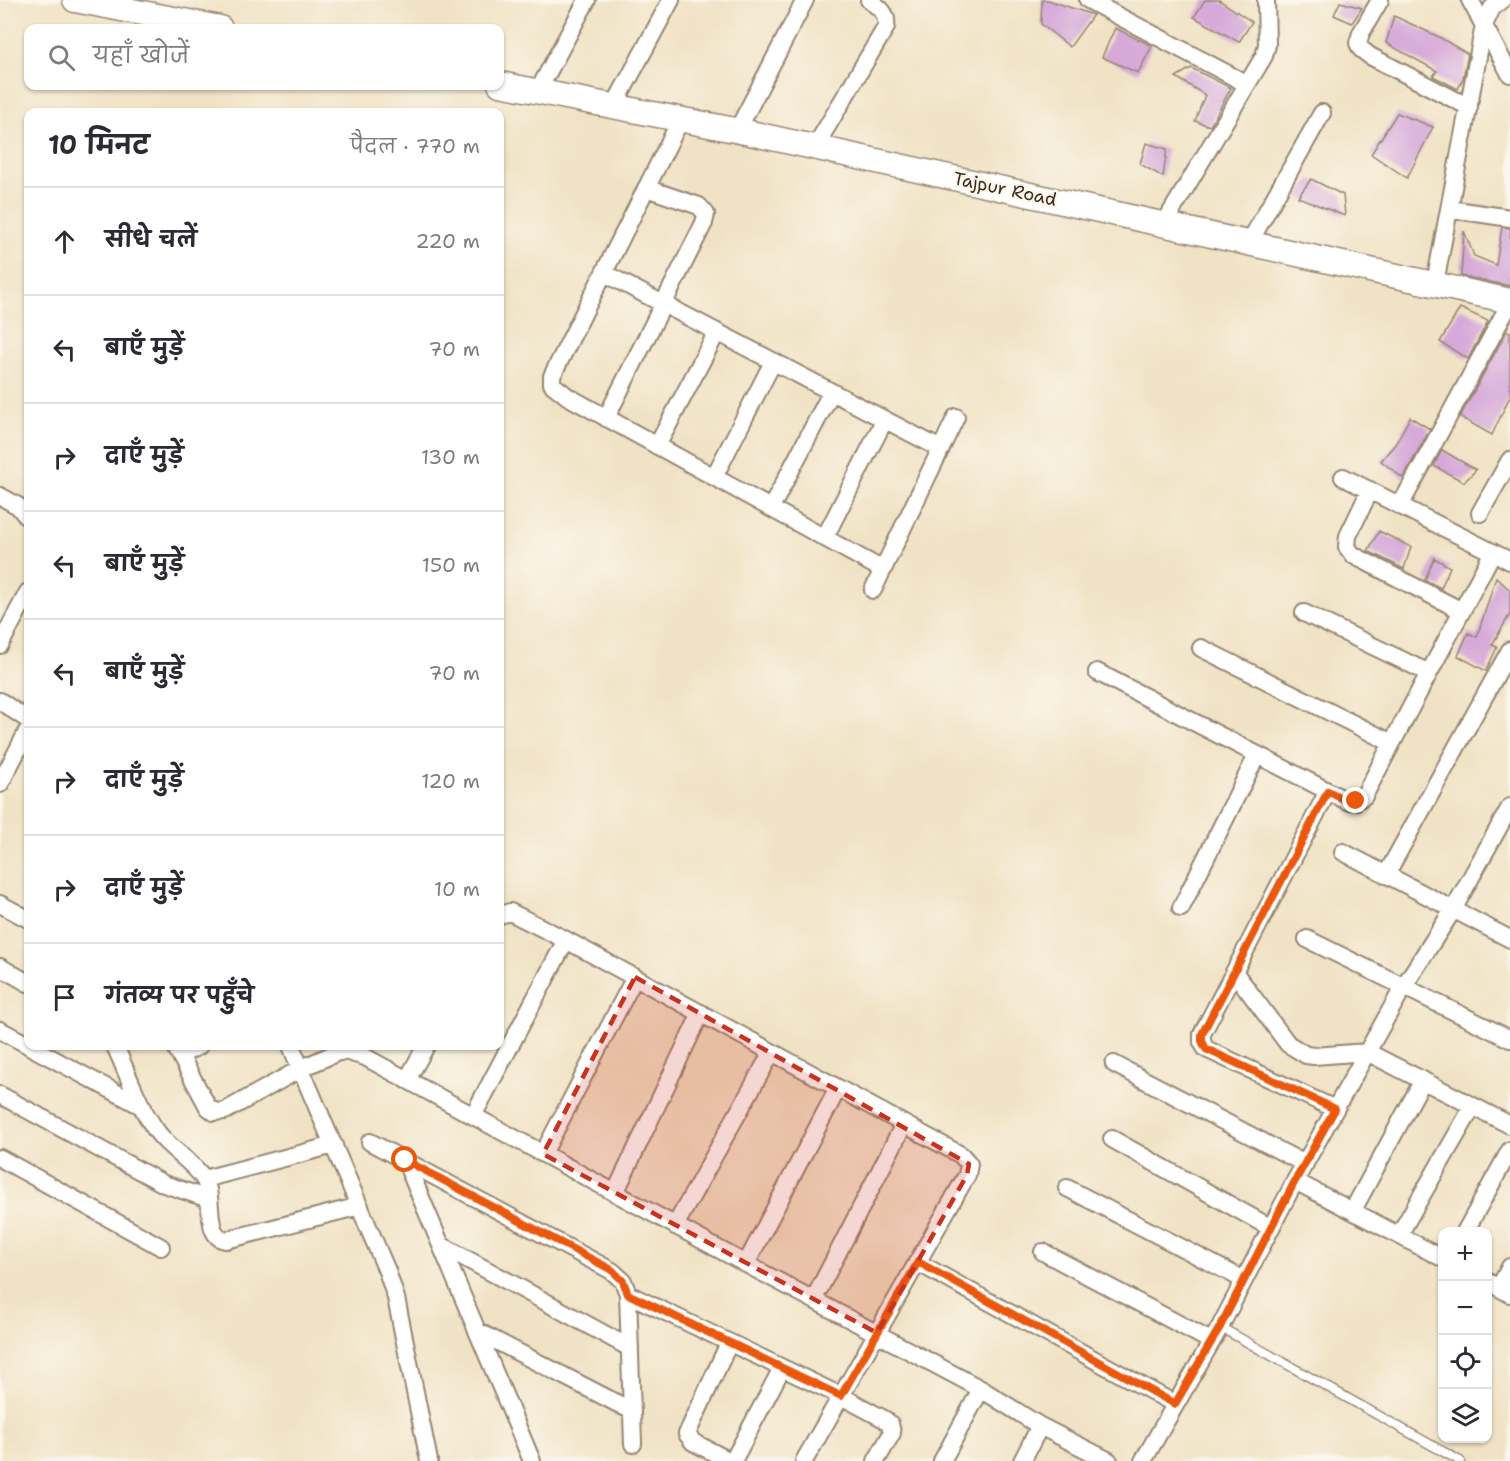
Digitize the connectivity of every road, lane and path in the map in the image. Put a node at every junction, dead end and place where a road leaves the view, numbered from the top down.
1 (75, 0) edge
2 (586, 0) edge
3 (671, 0) edge
4 (805, 0) edge
5 (869, 0) edge
6 (1088, 0) edge
7 (1266, 0) edge
8 (1380, 0) edge
9 (1470, 0) edge
10 (1502, 0) edge
11 (199, 24) edge
12 (1484, 25) junction
13 (1510, 74) edge
14 (1247, 84) junction
15 (504, 85) edge
16 (538, 91) junction
17 (614, 106) junction
18 (1469, 107) junction
19 (1322, 113) dead end
20 (681, 119) junction
21 (737, 131) junction
22 (815, 147) junction
23 (646, 188) junction
24 (1449, 210) junction
25 (1510, 218) edge
26 (1164, 224) junction
27 (1250, 243) junction
28 (604, 273) junction
29 (1435, 283) junction
30 (1510, 302) edge
31 (664, 304) junction
32 (717, 332) junction
33 (773, 362) junction
34 (831, 393) junction
35 (956, 417) dead end
36 (606, 418) junction
37 (884, 421) junction
38 (657, 446) junction
39 (941, 449) junction
40 (1510, 460) edge
41 (714, 477) junction
42 (1343, 477) dead end
43 (1370, 490) junction
44 (1, 499) edge
45 (1400, 506) junction
46 (771, 508) junction
47 (24, 513) edge
48 (1480, 513) dead end
49 (825, 537) junction
50 (1493, 552) junction
51 (1510, 561) edge
52 (883, 570) junction
53 (873, 590) dead end
54 (24, 600) edge
55 (1462, 611) junction
56 (1304, 613) dead end
57 (0, 645) edge
58 (1201, 648) dead end
59 (1510, 650) edge
60 (1097, 672) dead end
61 (1429, 674) junction
62 (0, 701) edge
63 (24, 717) edge
64 (24, 738) edge
65 (1392, 743) junction
66 (1257, 755) junction
67 (0, 784) edge
68 (1328, 791) junction
69 (1510, 807) edge
70 (1343, 852) dead end
71 (1386, 874) junction
72 (0, 904) edge
73 (1181, 908) dead end
74 (1453, 910) junction
75 (504, 914) edge
76 (24, 917) edge
77 (1307, 939) dead end
78 (1510, 939) edge
79 (567, 940) junction
80 (0, 967) edge
81 (1234, 973) junction
82 (634, 977) junction
83 (24, 981) edge
84 (1404, 986) junction
85 (701, 1013) junction
86 (0, 1030) edge
87 (1510, 1039) edge
88 (24, 1042) edge
89 (38, 1050) edge
90 (117, 1050) edge
91 (177, 1050) edge
92 (293, 1050) edge
93 (424, 1050) edge
94 (772, 1052) junction
95 (1367, 1052) junction
96 (1114, 1064) dead end
97 (302, 1068) junction
98 (407, 1080) junction
99 (1423, 1080) junction
100 (838, 1088) junction
101 (0, 1095) edge
102 (1473, 1106) junction
103 (143, 1107) junction
104 (1335, 1109) junction
105 (473, 1116) junction
106 (904, 1124) junction
107 (1510, 1125) edge
108 (1112, 1139) dead end
109 (370, 1142) dead end
110 (334, 1145) junction
111 (1510, 1150) edge
112 (543, 1154) junction
113 (0, 1158) edge
114 (405, 1160) junction
115 (1305, 1164) junction
116 (204, 1179) junction
117 (1295, 1181) junction
118 (1067, 1188) dead end
119 (615, 1193) junction
120 (209, 1199) junction
121 (360, 1206) junction
122 (1353, 1210) junction
123 (675, 1226) junction
124 (1468, 1227) edge
125 (1271, 1228) junction
126 (1399, 1234) junction
127 (441, 1245) junction
128 (161, 1247) dead end
129 (1043, 1252) dead end
130 (1438, 1255) edge
131 (918, 1262) junction
132 (746, 1264) junction
133 (1510, 1267) edge
134 (1244, 1280) junction
135 (1499, 1288) edge
136 (628, 1294) junction
137 (814, 1299) junction
138 (477, 1331) junction
139 (878, 1333) junction
140 (1215, 1334) junction
141 (729, 1343) junction
142 (630, 1348) junction
143 (782, 1368) junction
144 (981, 1389) junction
145 (841, 1396) junction
146 (1175, 1404) junction
147 (632, 1412) junction
148 (1040, 1426) junction
149 (633, 1444) dead end
150 (429, 1461) edge
151 (532, 1461) edge
152 (731, 1461) edge
153 (804, 1461) edge
154 (876, 1461) edge
155 (942, 1461) edge
156 (1022, 1461) edge
157 (1109, 1461) edge
158 (1143, 1461) edge
159 (1460, 1461) edge

1 - 11 main road
2 - 16 street
3 - 17 street
4 - 21 street
5 - 22 street
6 - 14 street
7 - 14 street
8 - 18 street
9 - 12 street
10 - 12 street
12 - 13 street
12 - 18 street
14 - 26 street
15 - 16 main road, Tajpur Road
16 - 17 main road, Tajpur Road
17 - 20 main road, Tajpur Road
18 - 24 street
19 - 27 street
20 - 21 main road, Tajpur Road
20 - 23 street
21 - 22 main road, Tajpur Road
22 - 26 main road, Tajpur Road
23 - 28 street
23 - 31 street
24 - 25 street
24 - 29 street
26 - 27 main road, Tajpur Road
27 - 29 main road, Tajpur Road
28 - 31 street
28 - 36 street
29 - 30 main road, Tajpur Road
30 - 45 street
31 - 32 street
31 - 36 street
32 - 33 street
32 - 38 street
33 - 34 street
33 - 41 street
34 - 37 street
34 - 46 street
35 - 39 street
36 - 38 street
37 - 39 street
37 - 49 street
38 - 41 street
39 - 52 street
40 - 48 street
41 - 46 street
42 - 43 street
43 - 45 street
43 - 55 street
44 - 47 street
45 - 50 street
46 - 49 street
49 - 52 street
50 - 51 street
50 - 55 street
52 - 53 street
54 - 57 street
55 - 61 street
56 - 61 street
58 - 65 street
59 - 71 street
60 - 66 street
61 - 65 street
62 - 63 street
64 - 67 street
65 - 68 street
66 - 68 street
66 - 73 street
68 - 81 street
69 - 74 street
70 - 71 street
71 - 74 street
72 - 76 street
74 - 78 street
74 - 84 street
75 - 79 street
77 - 84 street
79 - 82 street
79 - 105 street
80 - 83 street
81 - 95 street
81 - 104 street
82 - 85 street
82 - 112 street
84 - 87 street
84 - 95 street
85 - 94 street
85 - 119 street
86 - 88 street
89 - 103 street
90 - 103 street
91 - 97 street
92 - 97 street
93 - 98 street
94 - 100 street
94 - 123 street
95 - 99 street
95 - 104 street
96 - 115 street
97 - 98 street
97 - 110 street
98 - 105 street
99 - 102 street
99 - 122 street
100 - 106 street
100 - 132 street
101 - 120 street
102 - 107 street
102 - 126 street
103 - 116 street
104 - 115 street
105 - 112 street
106 - 131 street
106 - 137 street
108 - 125 street
109 - 114 street
110 - 116 street
110 - 121 street
111 - 124 street
112 - 119 street
113 - 128 street
114 - 127 street
114 - 136 street
115 - 117 street
116 - 120 street
117 - 122 street
117 - 125 street
118 - 134 street
119 - 123 street
120 - 121 street
121 - 150 street
122 - 126 street
123 - 132 street
125 - 134 street
126 - 130 street
127 - 138 street
127 - 142 street
129 - 140 street
131 - 139 street
131 - 146 street
132 - 137 street
133 - 135 street
134 - 140 street
136 - 141 street
136 - 142 street
137 - 139 street
138 - 147 street
138 - 151 street
139 - 144 street
139 - 145 street
140 - 146 street
140 - 159 lane
141 - 143 street
141 - 152 street
142 - 147 street
143 - 145 street
143 - 152 street
144 - 148 street
144 - 155 street
145 - 153 street
145 - 154 street
146 - 158 street
147 - 149 street
148 - 156 street
148 - 157 street

